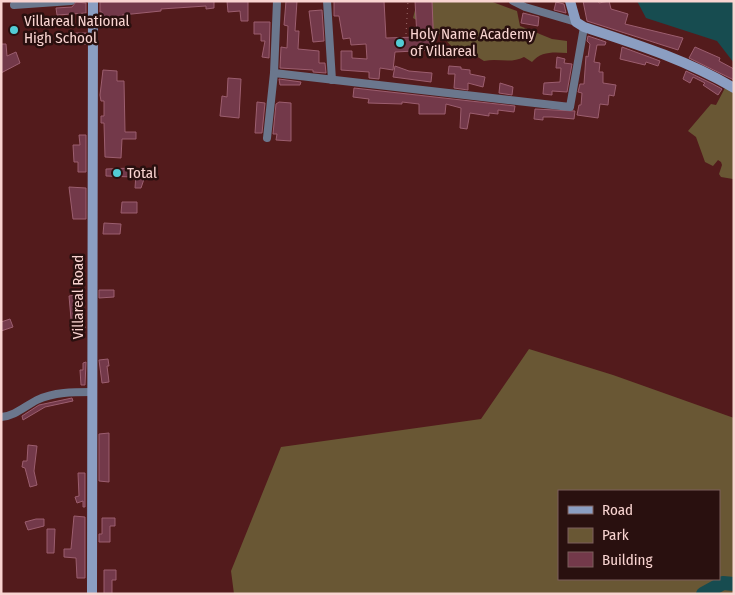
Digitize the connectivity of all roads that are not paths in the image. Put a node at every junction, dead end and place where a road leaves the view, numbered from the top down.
1 (71, 1) edge
2 (93, 1) edge
3 (277, 1) edge
4 (327, 1) edge
5 (513, 1) edge
6 (570, 1) edge
7 (14, 5) dead end
8 (580, 24) junction
9 (274, 73) junction
10 (332, 80) junction
11 (734, 88) edge
12 (267, 138) dead end
13 (92, 392) junction
14 (1, 417) edge
15 (92, 594) edge

1 - 7 street
2 - 13 main road, Villareal Road
3 - 9 street
4 - 10 street
5 - 8 street
6 - 8 main road
8 - 10 street
8 - 11 main road
9 - 10 street
9 - 12 street
13 - 14 street
13 - 15 main road, Villareal Road

